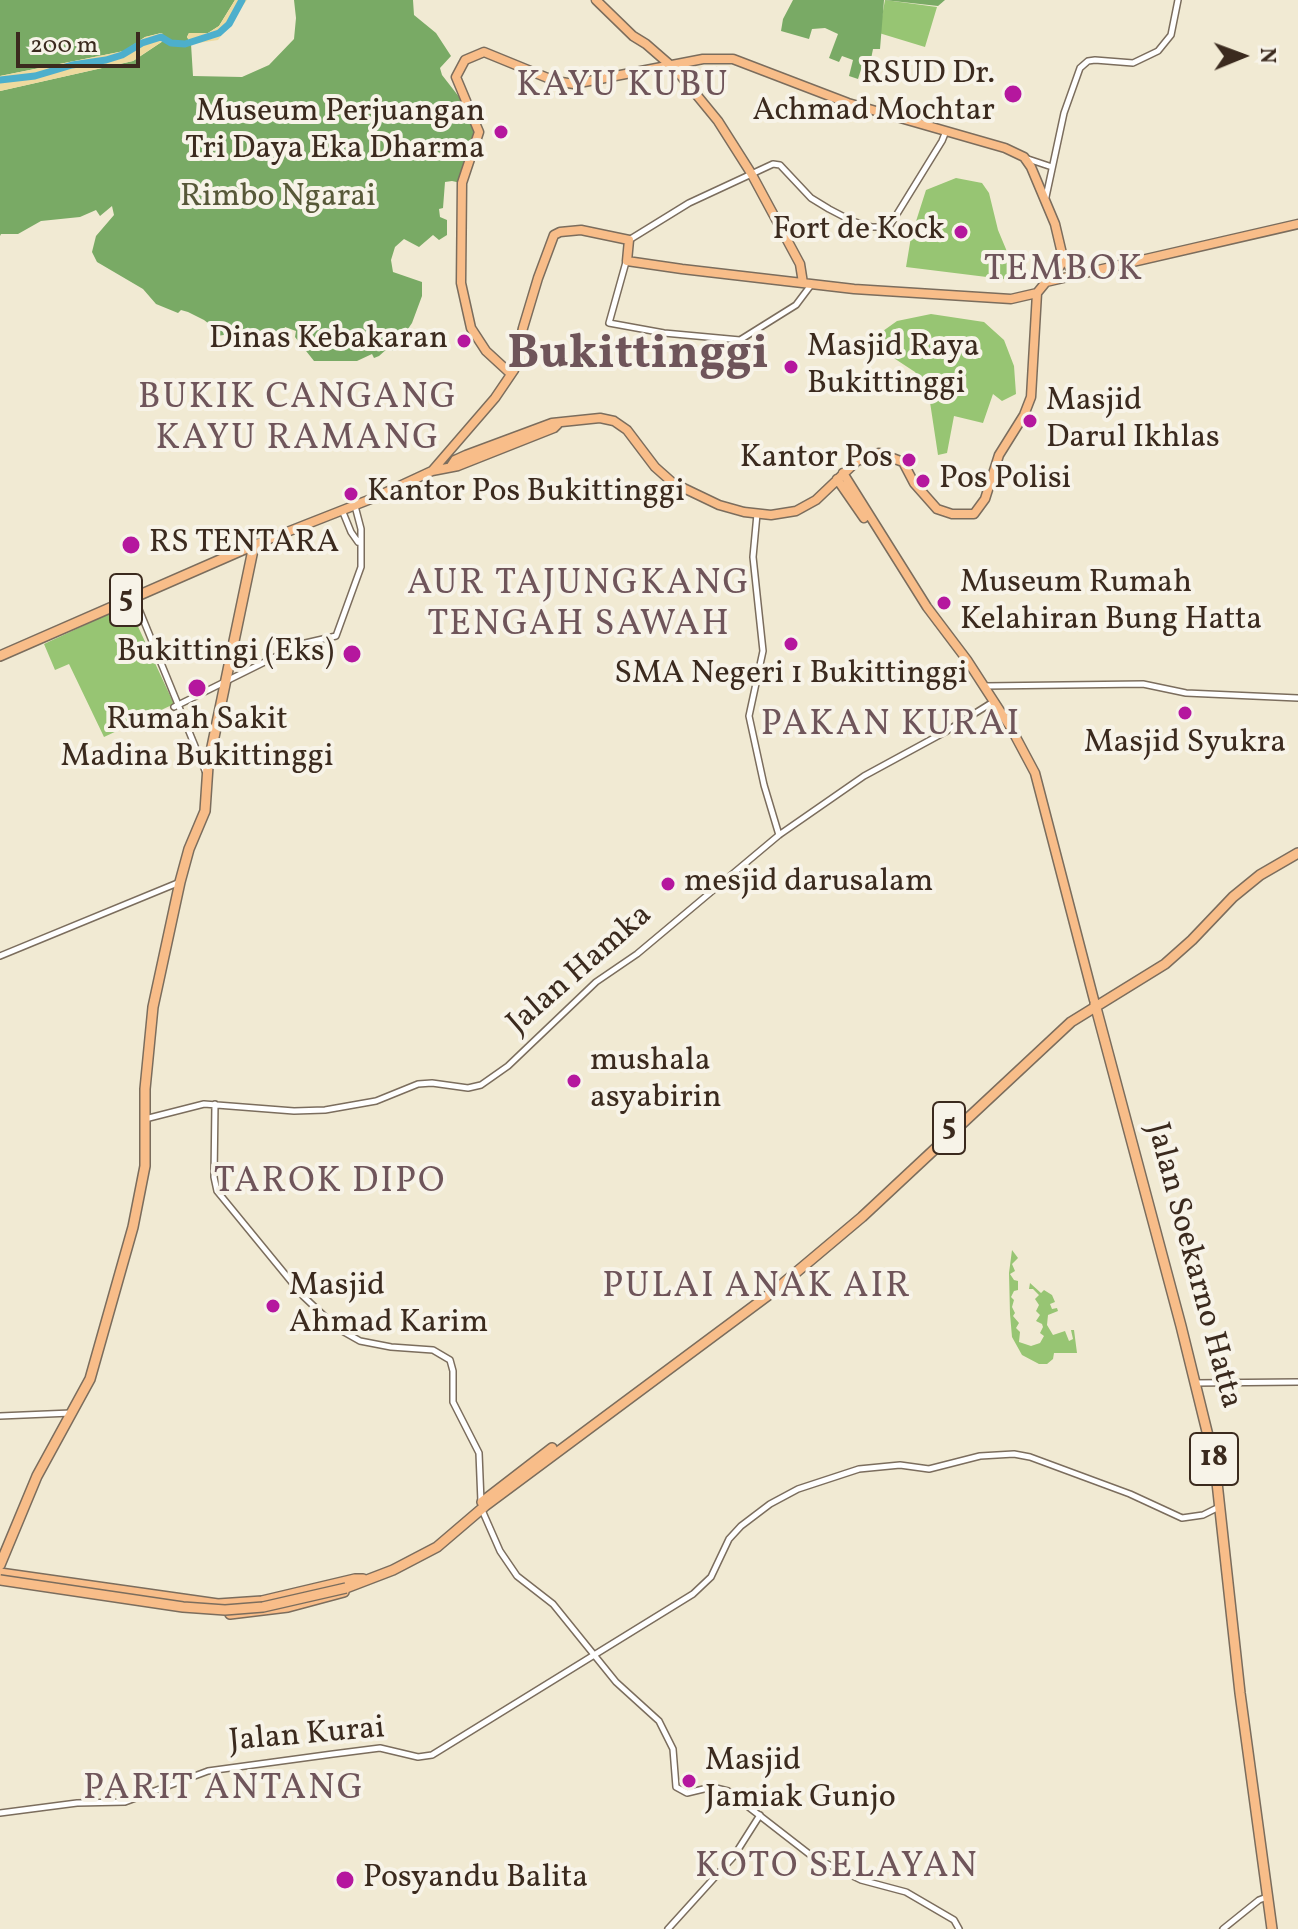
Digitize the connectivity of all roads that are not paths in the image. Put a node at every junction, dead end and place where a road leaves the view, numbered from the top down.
1 (596, 0) edge
2 (1178, 0) edge
3 (670, 65) junction
4 (946, 130) junction
5 (1024, 157) junction
6 (1052, 167) junction
7 (751, 173) junction
8 (1045, 200) junction
9 (1298, 224) edge
10 (629, 240) junction
11 (1063, 258) junction
12 (627, 261) junction
13 (1076, 276) junction
14 (1046, 282) junction
15 (807, 284) junction
16 (1037, 293) junction
17 (516, 362) junction
18 (500, 366) junction
19 (511, 374) junction
20 (505, 383) junction
21 (432, 471) junction
22 (840, 476) junction
23 (355, 505) junction
24 (342, 510) junction
25 (757, 514) junction
26 (359, 542) junction
27 (254, 545) junction
28 (133, 596) junction
29 (0, 656) edge
30 (225, 683) junction
31 (984, 686) junction
32 (1298, 698) edge
33 (994, 701) junction
34 (176, 706) junction
35 (207, 774) junction
36 (779, 835) junction
37 (1298, 853) edge
38 (180, 882) junction
39 (0, 956) edge
40 (1094, 1003) junction
41 (215, 1104) junction
42 (145, 1119) junction
43 (1298, 1382) edge
44 (1195, 1383) junction
45 (71, 1413) junction
46 (0, 1416) edge
47 (482, 1506) junction
48 (1219, 1507) junction
49 (0, 1565) edge
50 (0, 1579) edge
51 (364, 1580) junction
52 (595, 1656) junction
53 (0, 1813) edge
54 (760, 1815) junction
55 (1267, 1897) junction
56 (668, 1929) edge
57 (959, 1929) edge
58 (1223, 1929) edge
59 (1272, 1929) edge

1 - 3 main road
2 - 6 street
3 - 4 main road
3 - 7 main road
3 - 18 main road
4 - 5 main road
4 - 7 street
5 - 6 street
5 - 8 main road
6 - 8 street
7 - 10 street
7 - 15 main road
8 - 11 main road
9 - 13 main road
10 - 12 main road
10 - 17 main road
11 - 13 main road
11 - 14 main road
12 - 15 main road
12 - 15 street
13 - 14 main road
14 - 16 main road
15 - 16 main road
16 - 22 main road
17 - 18 main road
17 - 19 main road
18 - 19 main road
18 - 20 main road
19 - 20 main road
20 - 21 main road
21 - 23 main road
21 - 25 main road
22 - 25 main road
22 - 31 main road
23 - 24 main road
23 - 26 street
24 - 26 street
24 - 27 main road
25 - 36 street
26 - 30 street
27 - 28 highway, 5
27 - 30 highway
28 - 29 highway, 5
28 - 34 street
30 - 34 street
30 - 35 highway
31 - 32 street
31 - 33 main road
33 - 36 street, Jalan Hamka
33 - 40 main road
34 - 35 street
35 - 38 highway
36 - 41 street, Jalan Hamka
37 - 40 highway, 5
38 - 39 street
38 - 42 highway
40 - 44 highway, Jalan Soekarno Hatta / 18
40 - 47 highway, 5
41 - 42 street, Jalan Hamka
41 - 47 street
42 - 45 highway
43 - 44 street
44 - 48 highway, Jalan Soekarno Hatta / 18
45 - 46 street
45 - 49 highway
47 - 51 highway
47 - 52 street
48 - 52 street, Jalan Kurai
48 - 55 highway, Jalan Soekarno Hatta / 18
50 - 51 highway
50 - 51 highway, bridge
52 - 53 street, Jalan Kurai
52 - 54 street
54 - 56 street
54 - 57 street
55 - 58 street
55 - 59 highway, Jalan Soekarno Hatta / 18

